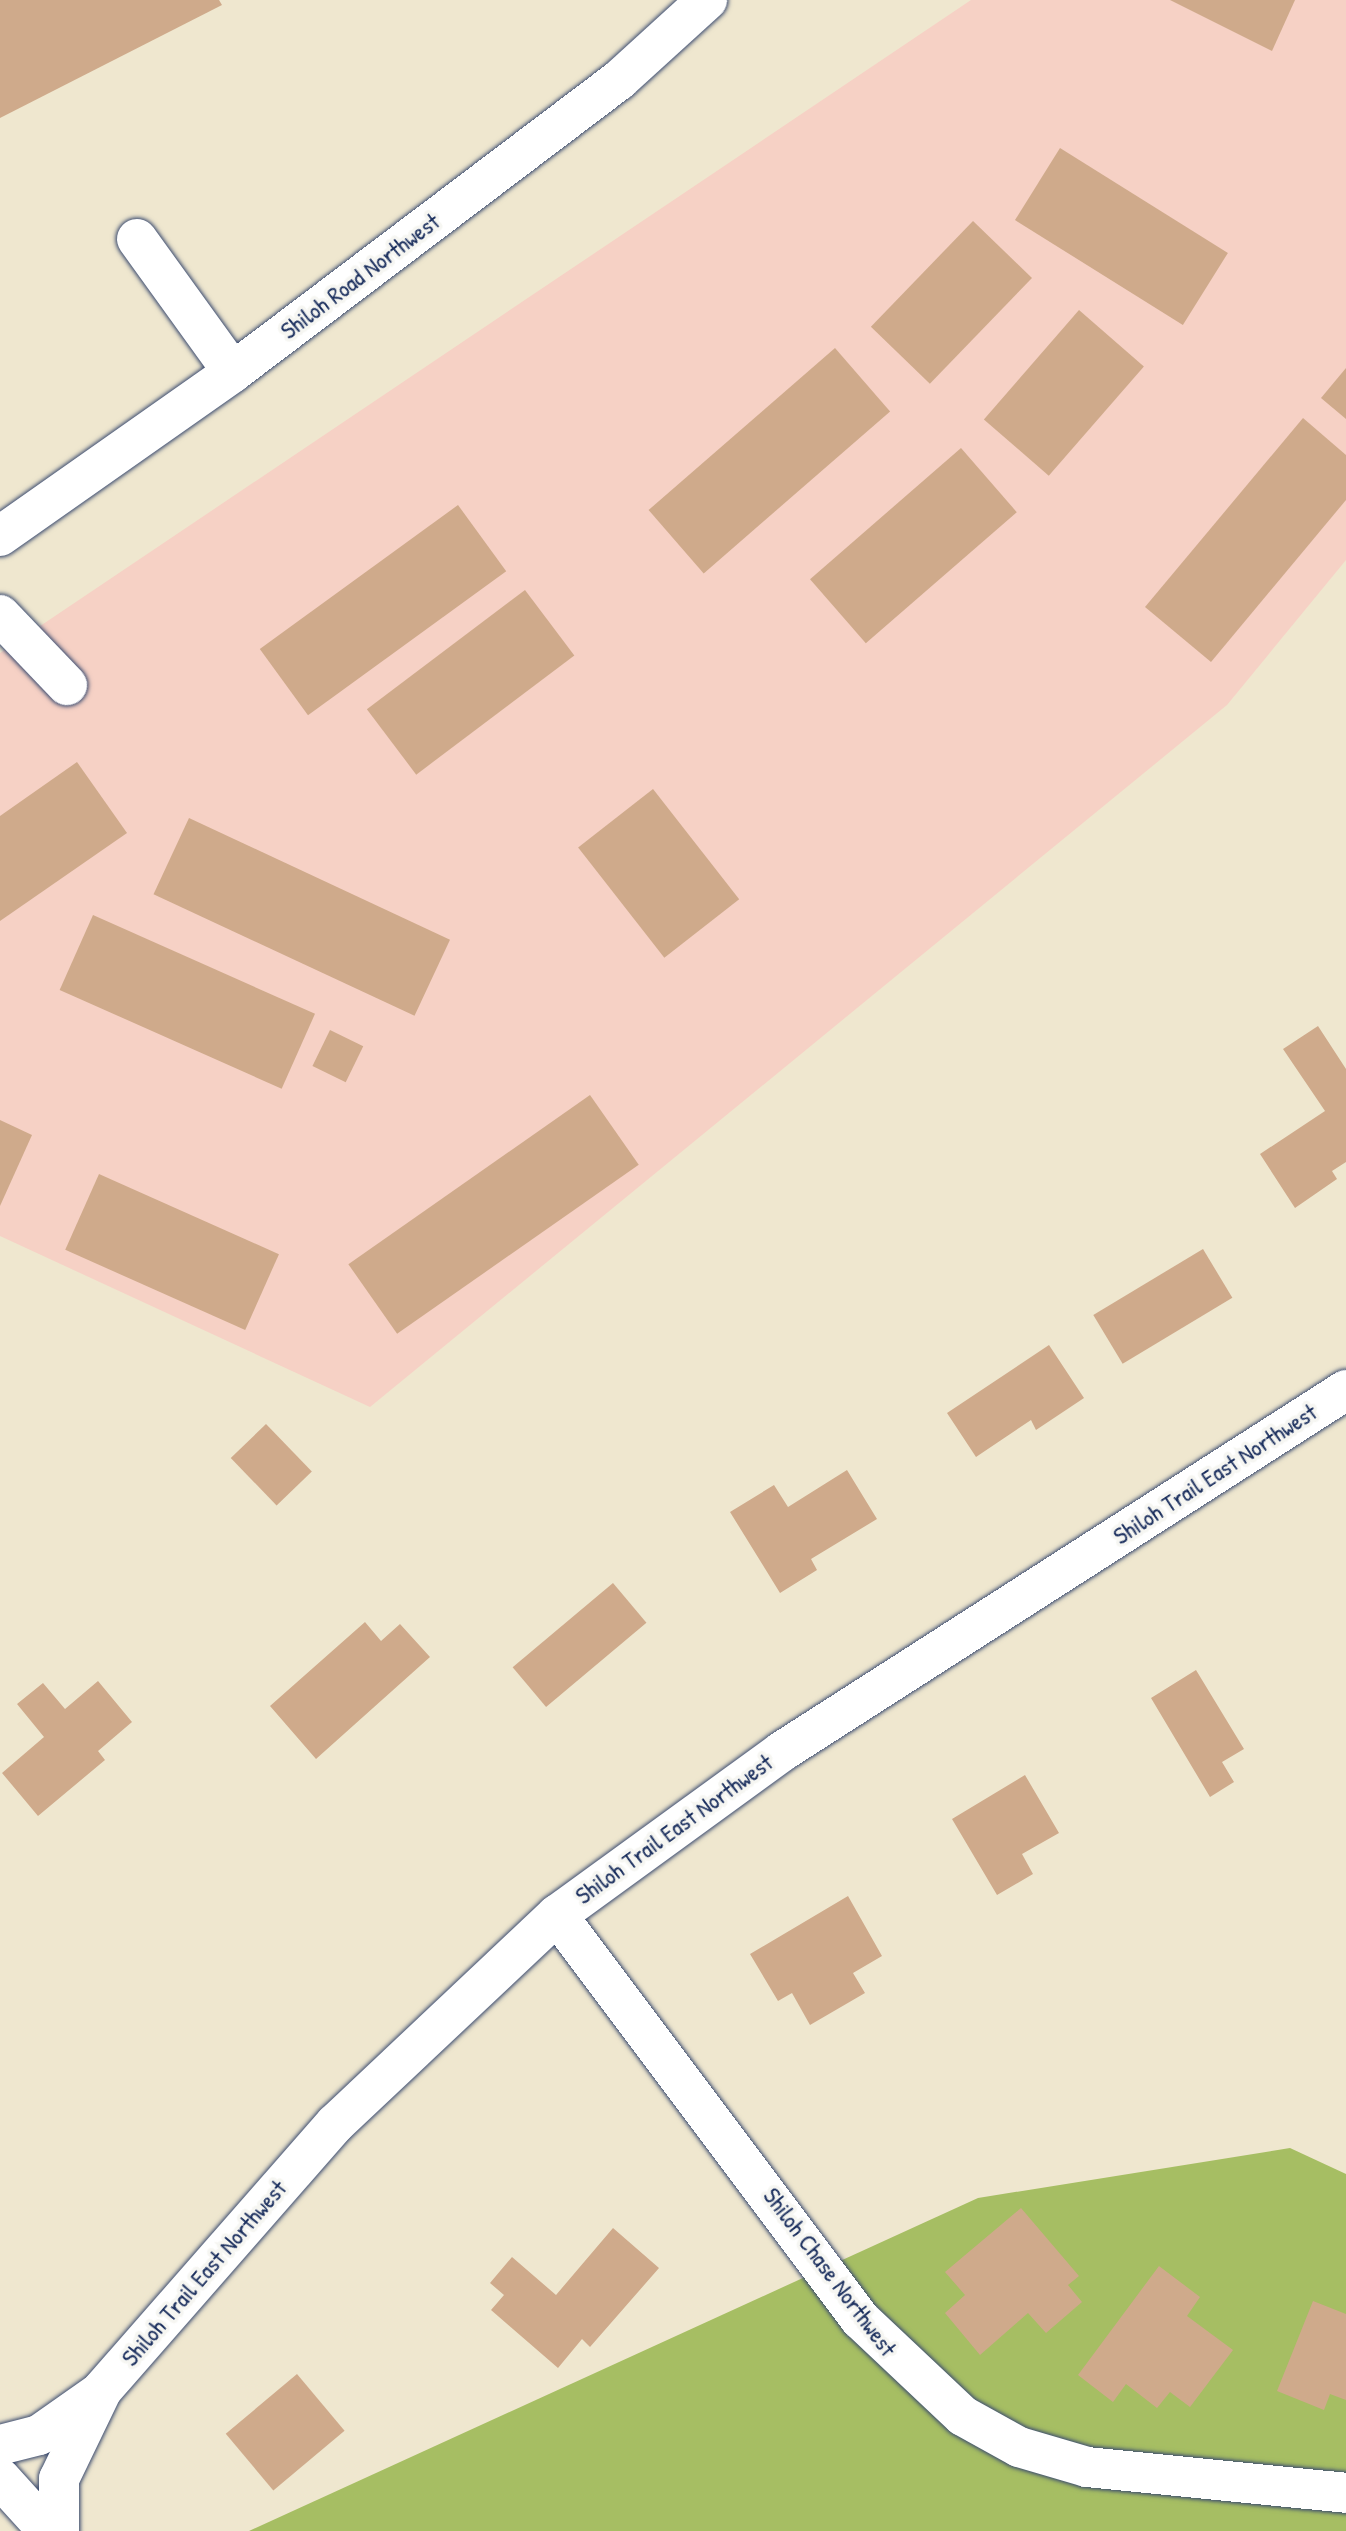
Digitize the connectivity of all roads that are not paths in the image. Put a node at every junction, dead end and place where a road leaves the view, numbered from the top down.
1 (707, 0) edge
2 (137, 239) dead end
3 (233, 372) junction
4 (0, 536) edge
5 (0, 615) edge
6 (67, 685) dead end
7 (1346, 1390) edge
8 (557, 1915) junction
9 (102, 2390) junction
10 (0, 2445) edge
11 (0, 2478) edge
12 (1346, 2493) edge
13 (48, 2531) edge
14 (59, 2531) edge

1 - 3 street, Shiloh Road Northwest
2 - 3 street
3 - 4 street, Shiloh Road Northwest
5 - 6 street
7 - 8 street, Shiloh Trail East Northwest
8 - 9 street, Shiloh Trail East Northwest
8 - 12 street, Shiloh Chase Northwest
9 - 10 street, Shiloh Trail East Northwest
9 - 14 street, Shiloh Trail East Northwest
11 - 13 street

